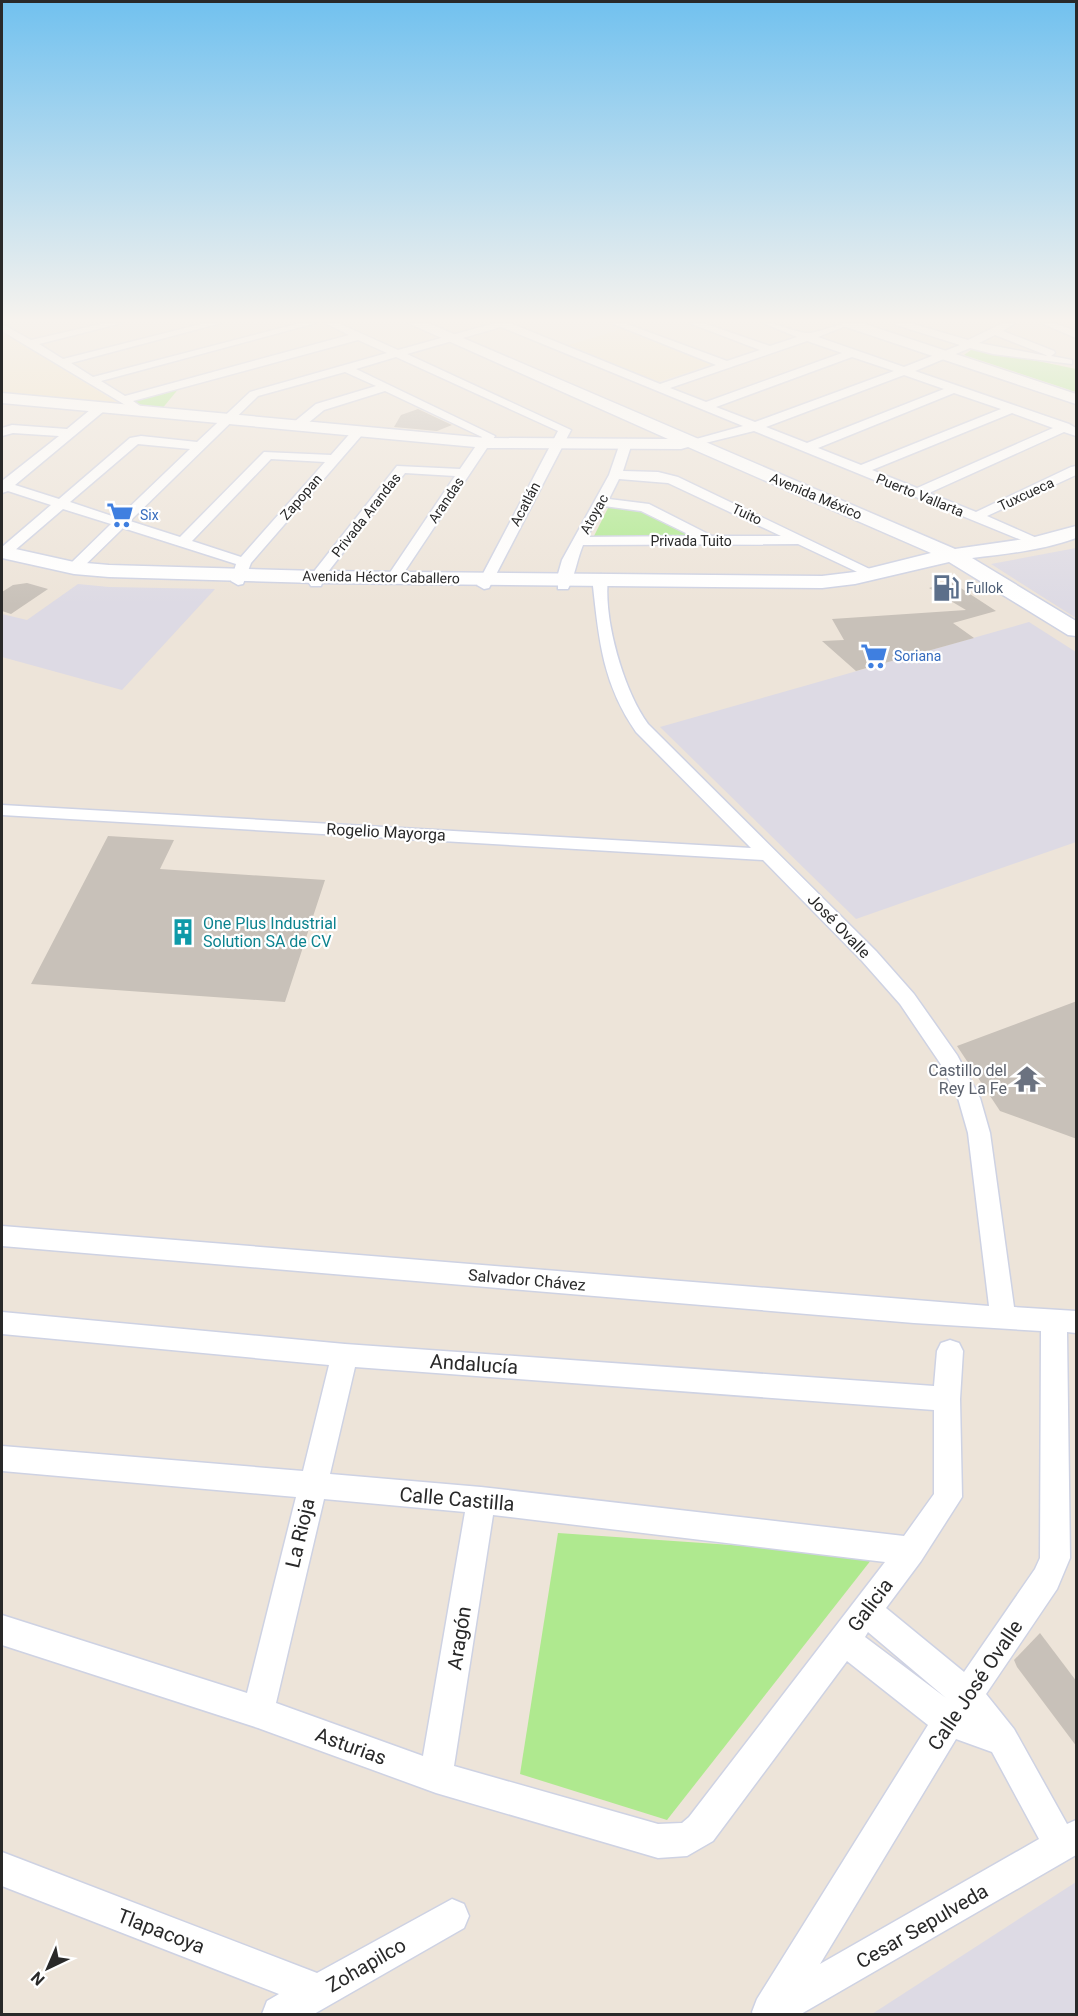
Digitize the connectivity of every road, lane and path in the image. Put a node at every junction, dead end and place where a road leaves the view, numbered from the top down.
1 (88, 417) edge
2 (201, 417) edge
3 (231, 417) edge
4 (308, 417) edge
5 (451, 417) edge
6 (542, 417) edge
7 (631, 417) edge
8 (729, 417) edge
9 (780, 417) edge
10 (884, 417) edge
11 (992, 417) edge
12 (1032, 417) edge
13 (228, 420) junction
14 (298, 425) junction
15 (754, 427) junction
16 (1071, 430) edge
17 (2, 432) edge
18 (358, 432) junction
19 (68, 433) junction
20 (486, 442) junction
21 (557, 443) junction
22 (626, 443) junction
23 (693, 444) junction
24 (201, 446) junction
25 (806, 448) junction
26 (334, 459) junction
27 (860, 470) junction
28 (1077, 470) edge
29 (464, 473) junction
30 (615, 475) junction
31 (3, 487) edge
32 (917, 494) junction
33 (601, 502) junction
34 (60, 505) junction
35 (975, 517) junction
36 (121, 523) junction
37 (1077, 532) edge
38 (804, 540) junction
39 (579, 541) junction
40 (711, 541) junction
41 (183, 542) junction
42 (1041, 543) junction
43 (2, 555) edge
44 (952, 555) junction
45 (919, 563) junction
46 (81, 571) junction
47 (241, 573) junction
48 (873, 574) junction
49 (990, 576) junction
50 (394, 577) junction
51 (317, 580) junction
52 (484, 582) junction
53 (562, 582) junction
54 (600, 582) junction
55 (1077, 630) edge
56 (2, 810) edge
57 (770, 855) junction
58 (2, 1236) edge
59 (1003, 1318) junction
60 (1065, 1322) edge
61 (2, 1323) edge
62 (950, 1351) dead end
63 (345, 1355) junction
64 (947, 1399) junction
65 (2, 1458) edge
66 (311, 1486) junction
67 (481, 1500) junction
68 (911, 1551) junction
69 (865, 1610) junction
70 (2, 1630) edge
71 (844, 1640) junction
72 (967, 1695) junction
73 (258, 1712) junction
74 (949, 1721) junction
75 (1003, 1740) junction
76 (436, 1777) junction
77 (700, 1829) joint
78 (1069, 1841) edge
79 (2, 1869) edge
80 (452, 1916) dead end
81 (320, 1992) junction
82 (768, 2013) edge
83 (280, 2014) edge

1 - 19 street
2 - 13 main road
3 - 13 street
4 - 14 street
5 - 20 street
6 - 21 street
7 - 23 main road, Avenida México
8 - 15 street, Puerto Vallarta
9 - 15 street
10 - 25 street
11 - 27 street
12 - 16 street
13 - 14 main road
13 - 24 street
14 - 18 main road
15 - 23 street
15 - 25 street, Puerto Vallarta
16 - 32 street
17 - 19 street
18 - 20 main road
18 - 26 street, Zapopan
19 - 31 street
20 - 21 main road
20 - 29 street, Arandas
21 - 22 main road
21 - 52 street, Acatlán
22 - 23 main road
22 - 30 street, Atoyac
23 - 44 main road, Avenida México
24 - 34 street
24 - 36 street
25 - 27 street, Puerto Vallarta
26 - 41 street
26 - 47 street, Zapopan
27 - 32 street, Puerto Vallarta
28 - 35 street, Tuxcueca
29 - 50 street, Arandas
29 - 51 street, Privada Arandas
30 - 33 street, Atoyac
30 - 38 street, Tuito
31 - 34 street
32 - 35 street, Puerto Vallarta
33 - 39 street, Atoyac
33 - 40 street
34 - 36 street
34 - 43 street
35 - 42 street, Puerto Vallarta
36 - 41 street
36 - 46 street
37 - 42 main road, Avenida Héctor Caballero
38 - 40 street, Privada Tuito
38 - 48 street, Tuito
39 - 40 street, Privada Tuito
39 - 53 street, Atoyac
41 - 47 street
42 - 44 main road, Avenida Héctor Caballero
43 - 46 main road, Avenida Héctor Caballero
44 - 45 main road, Avenida Héctor Caballero
44 - 49 main road, Avenida México
45 - 48 main road, Avenida Héctor Caballero
45 - 49 main road
46 - 47 main road, Avenida Héctor Caballero
47 - 51 main road, Avenida Héctor Caballero
48 - 54 main road, Avenida Héctor Caballero
49 - 55 main road, Avenida México
50 - 51 main road, Avenida Héctor Caballero
50 - 52 main road, Avenida Héctor Caballero
51 - 52 main road, Avenida Héctor Caballero
52 - 53 main road, Avenida Héctor Caballero
53 - 54 main road, Avenida Héctor Caballero
54 - 57 street, José Ovalle
56 - 57 street, Rogelio Mayorga
57 - 59 street, José Ovalle
58 - 59 street, Salvador Chávez
59 - 60 street, Salvador Chávez
60 - 72 street, Calle José Ovalle
61 - 63 street, Andalucía
62 - 64 street, Galicia
63 - 64 street, Andalucía
63 - 66 street, La Rioja
64 - 68 street, Galicia
65 - 66 street, Calle Castilla
66 - 67 street, Calle Castilla
66 - 73 street, La Rioja
67 - 68 street, Calle Castilla
67 - 76 street, Aragón
68 - 69 street, Galicia
69 - 71 street, Galicia
69 - 72 street
70 - 73 street, Asturias
71 - 74 street
71 - 77 street, Galicia
72 - 74 street, Calle José Ovalle
72 - 75 street
73 - 76 street, Asturias
74 - 75 street
74 - 82 street, Calle José Ovalle
75 - 78 street
76 - 77 street, Asturias
78 - 82 street, Cesar Sepulveda
79 - 81 street, Tlapacoya
80 - 81 street, Zohapilco
81 - 83 street, Zohapilco

